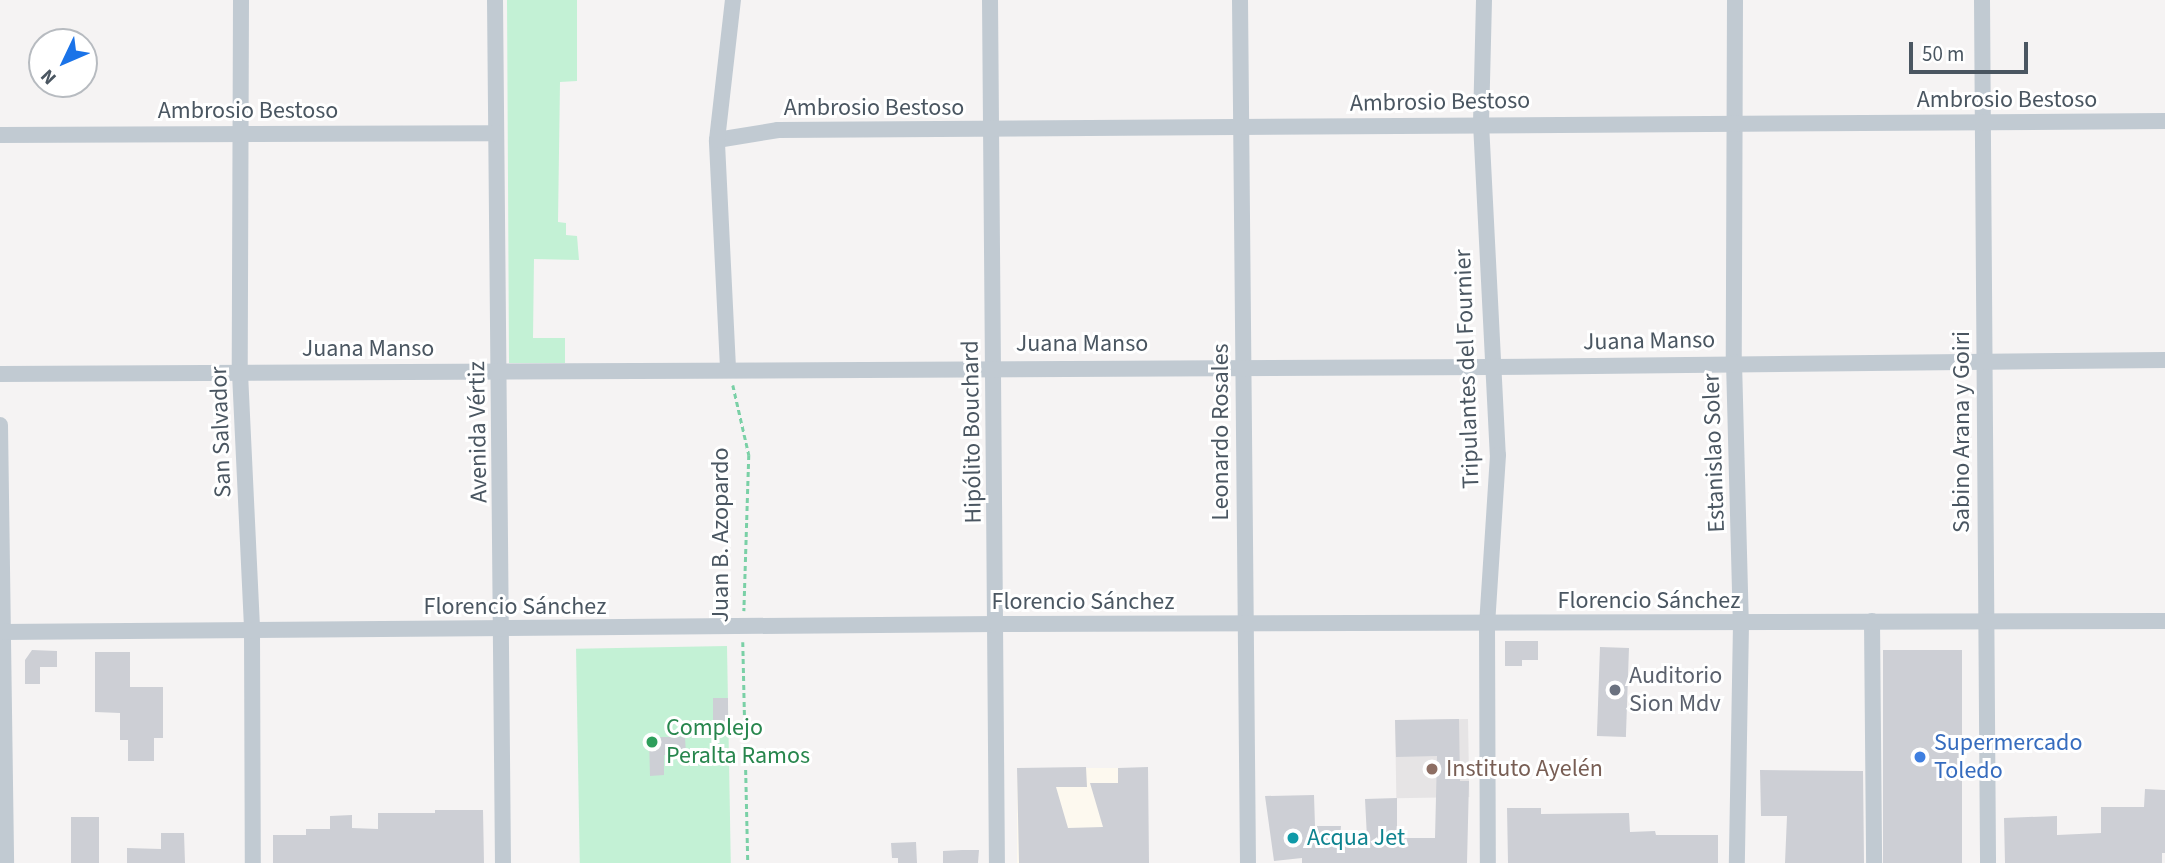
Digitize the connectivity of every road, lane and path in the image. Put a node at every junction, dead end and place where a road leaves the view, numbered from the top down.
1 (241, 0) edge
2 (495, 0) edge
3 (733, 0) edge
4 (990, 0) edge
5 (1240, 0) edge
6 (1484, 0) edge
7 (1735, 0) edge
8 (1982, 0) edge
9 (2165, 121) edge
10 (1982, 122) junction
11 (1481, 123) junction
12 (1734, 124) junction
13 (1241, 128) junction
14 (990, 130) junction
15 (496, 133) junction
16 (241, 134) junction
17 (0, 135) edge
18 (717, 140) junction
19 (2165, 360) edge
20 (1984, 361) junction
21 (1734, 362) junction
22 (1243, 366) junction
23 (1491, 367) junction
24 (729, 368) junction
25 (994, 368) junction
26 (500, 371) junction
27 (240, 373) junction
28 (0, 374) edge
29 (0, 425) edge
30 (1985, 620) junction
31 (1872, 621) junction
32 (2165, 621) edge
33 (1487, 623) junction
34 (997, 624) junction
35 (1741, 624) junction
36 (1245, 625) junction
37 (743, 629) junction
38 (503, 630) junction
39 (2, 632) edge
40 (252, 632) junction
41 (6, 863) edge
42 (253, 863) edge
43 (503, 863) edge
44 (748, 863) edge
45 (997, 863) edge
46 (1248, 863) edge
47 (1488, 863) edge
48 (1737, 863) edge
49 (1874, 863) edge
50 (1987, 863) edge

1 - 16 street, San Salvador
2 - 15 street, Avenida Vértiz
3 - 18 street
4 - 14 street, Hipólito Bouchard
5 - 13 street, Leonardo Rosales
6 - 11 street, Tripulantes del Fournier
7 - 12 street, Estanislao Soler
8 - 10 street, Sabino Arana y Goiri
9 - 10 street, Ambrosio Bestoso
10 - 12 street, Ambrosio Bestoso
10 - 20 street, Sabino Arana y Goiri
11 - 12 street, Ambrosio Bestoso
11 - 13 street, Ambrosio Bestoso
11 - 23 street, Tripulantes del Fournier
12 - 21 street, Estanislao Soler
13 - 14 street, Ambrosio Bestoso
13 - 22 street, Leonardo Rosales
14 - 18 street, Ambrosio Bestoso
14 - 25 street, Hipólito Bouchard
15 - 16 street, Ambrosio Bestoso
15 - 26 street, Avenida Vértiz
16 - 17 street, Ambrosio Bestoso
16 - 27 street, San Salvador
18 - 24 street
19 - 20 street, Juana Manso
20 - 21 street, Juana Manso
20 - 30 street, Sabino Arana y Goiri
21 - 23 street, Juana Manso
21 - 35 street, Estanislao Soler
22 - 23 street, Juana Manso
22 - 25 street, Juana Manso
22 - 36 street, Leonardo Rosales
23 - 33 street, Tripulantes del Fournier
24 - 25 street, Juana Manso
24 - 26 street, Juana Manso
24 - 37 path, Juan B. Azopardo
25 - 34 street, Hipólito Bouchard
26 - 27 street, Juana Manso
26 - 38 street, Avenida Vértiz
27 - 28 street, Juana Manso
27 - 40 street, San Salvador
29 - 39 street
30 - 31 street, Florencio Sánchez
30 - 32 street, Florencio Sánchez
30 - 50 street, Sabino Arana y Goiri
31 - 35 street, Florencio Sánchez
31 - 49 street
33 - 35 street, Florencio Sánchez
33 - 36 street, Florencio Sánchez
33 - 47 street, Tripulantes del Fournier
34 - 36 street, Florencio Sánchez
34 - 37 street, Florencio Sánchez
34 - 45 street, Hipólito Bouchard
35 - 48 street, Estanislao Soler
36 - 46 street, Leonardo Rosales
37 - 38 street, Florencio Sánchez
37 - 44 path, Juan B. Azopardo
38 - 40 street, Florencio Sánchez
38 - 43 street, Avenida Vértiz
39 - 40 street, Florencio Sánchez
39 - 41 street
40 - 42 street, San Salvador

